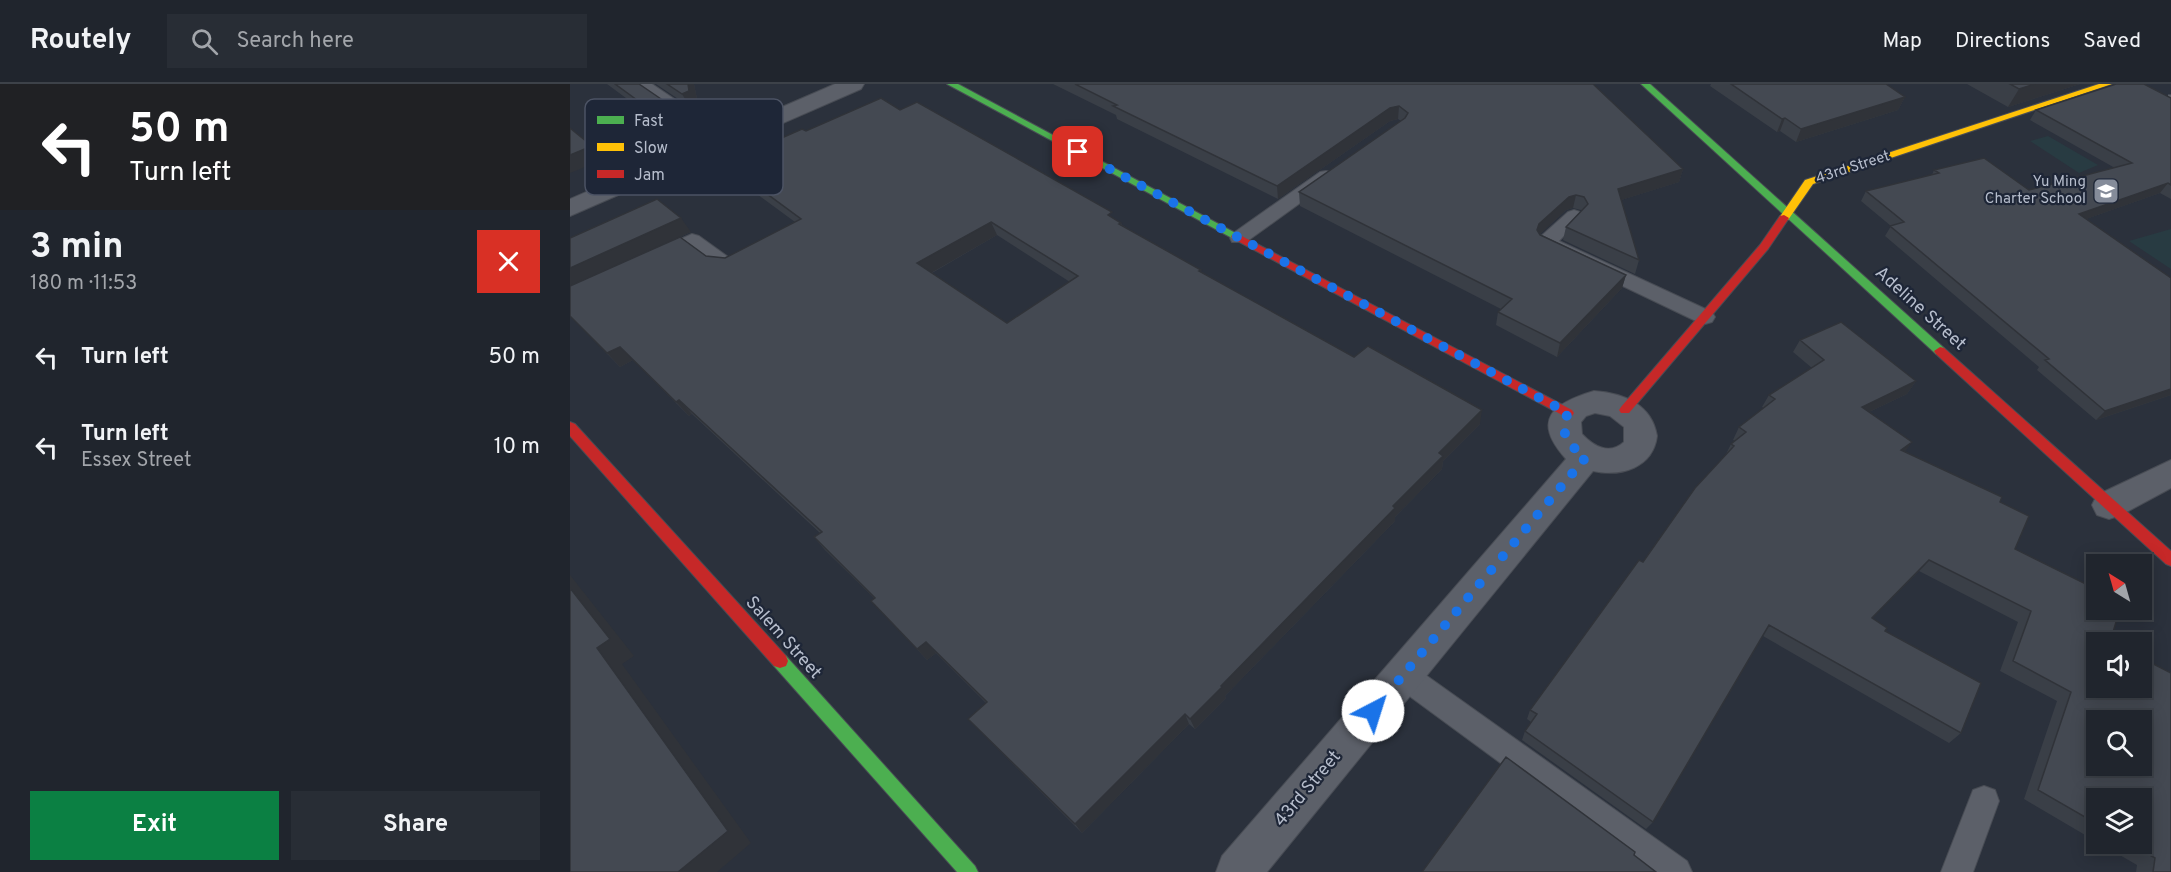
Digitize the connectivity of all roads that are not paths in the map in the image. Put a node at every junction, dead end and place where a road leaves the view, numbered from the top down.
1 (641, 84) edge
2 (853, 84) edge
3 (951, 84) edge
4 (1645, 84) edge
5 (2108, 84) edge
6 (664, 99) edge
7 (783, 115) edge
8 (1341, 166) edge
9 (596, 195) edge
10 (572, 205) edge
11 (1787, 213) junction
12 (1574, 216) edge
13 (1239, 238) junction
14 (641, 264) edge
15 (728, 266) edge
16 (1705, 317) junction
17 (1625, 410) junction
18 (1568, 413) junction
19 (570, 427) edge
20 (1586, 457) junction
21 (2171, 473) edge
22 (2109, 505) junction
23 (2171, 561) edge
24 (1403, 675) junction
25 (1984, 801) dead end
26 (969, 872) edge
27 (1238, 872) edge
28 (1676, 872) edge
29 (1957, 872) edge

1 - 6 lane
2 - 7 street
3 - 13 street
4 - 11 street, Adeline Street
5 - 11 street, 43rd Street
8 - 13 lane
9 - 10 street
11 - 16 street, 43rd Street
11 - 22 street, Adeline Street
12 - 16 lane
13 - 18 street
14 - 15 lane
16 - 17 street, 43rd Street
17 - 18 street
17 - 20 street
18 - 20 street
19 - 26 street, Salem Street
20 - 24 street, 43rd Street
21 - 22 street
22 - 23 street, Adeline Street
24 - 27 street, 43rd Street
24 - 28 lane
25 - 29 lane

